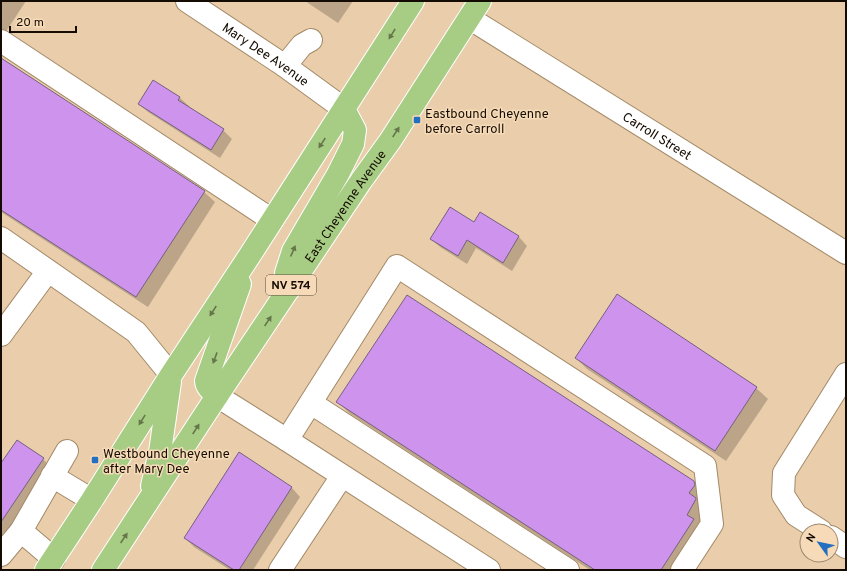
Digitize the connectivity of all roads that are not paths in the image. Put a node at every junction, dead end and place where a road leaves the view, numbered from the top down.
1 (187, 1) edge
2 (413, 1) edge
3 (471, 7) edge
4 (311, 40) dead end
5 (1, 41) edge
6 (285, 66) junction
7 (344, 109) junction
8 (272, 220) junction
9 (1, 238) edge
10 (846, 253) edge
11 (250, 255) junction
12 (48, 271) junction
13 (289, 289) junction
14 (1, 335) edge
15 (171, 374) junction
16 (846, 374) edge
17 (217, 396) junction
18 (310, 403) junction
19 (287, 440) junction
20 (67, 451) dead end
21 (52, 476) junction
22 (342, 476) junction
23 (92, 500) junction
24 (149, 501) junction
25 (808, 523) edge
26 (21, 531) junction
27 (1, 555) edge
28 (50, 566) edge
29 (474, 566) edge
30 (103, 570) edge
31 (280, 570) edge
32 (568, 570) edge
33 (682, 570) edge

1 - 6 street, Mary Dee Avenue
2 -> 7 main road
3 - 10 street, Carroll Street
13 -> 3 main road, East Cheyenne Avenue / NV 574
4 - 6 street
5 - 8 street
6 - 7 street, Mary Dee Avenue
7 -> 8 main road
13 -> 7 main road
8 - 11 main road
9 - 12 street
11 -> 15 main road
11 -> 17 main road
12 - 14 street
12 - 15 street
17 -> 13 main road, East Cheyenne Avenue / NV 574
15 -> 23 main road
15 - 24 main road
16 - 25 street
17 - 19 street
24 -> 17 main road, East Cheyenne Avenue / NV 574
18 - 19 street
18 - 32 street
18 - 33 street
19 - 22 street
20 - 21 street
21 - 23 street
21 - 26 street
22 - 29 street
22 - 31 street
23 - 28 main road
30 -> 24 main road, East Cheyenne Avenue / NV 574
26 - 27 street
26 - 28 street

